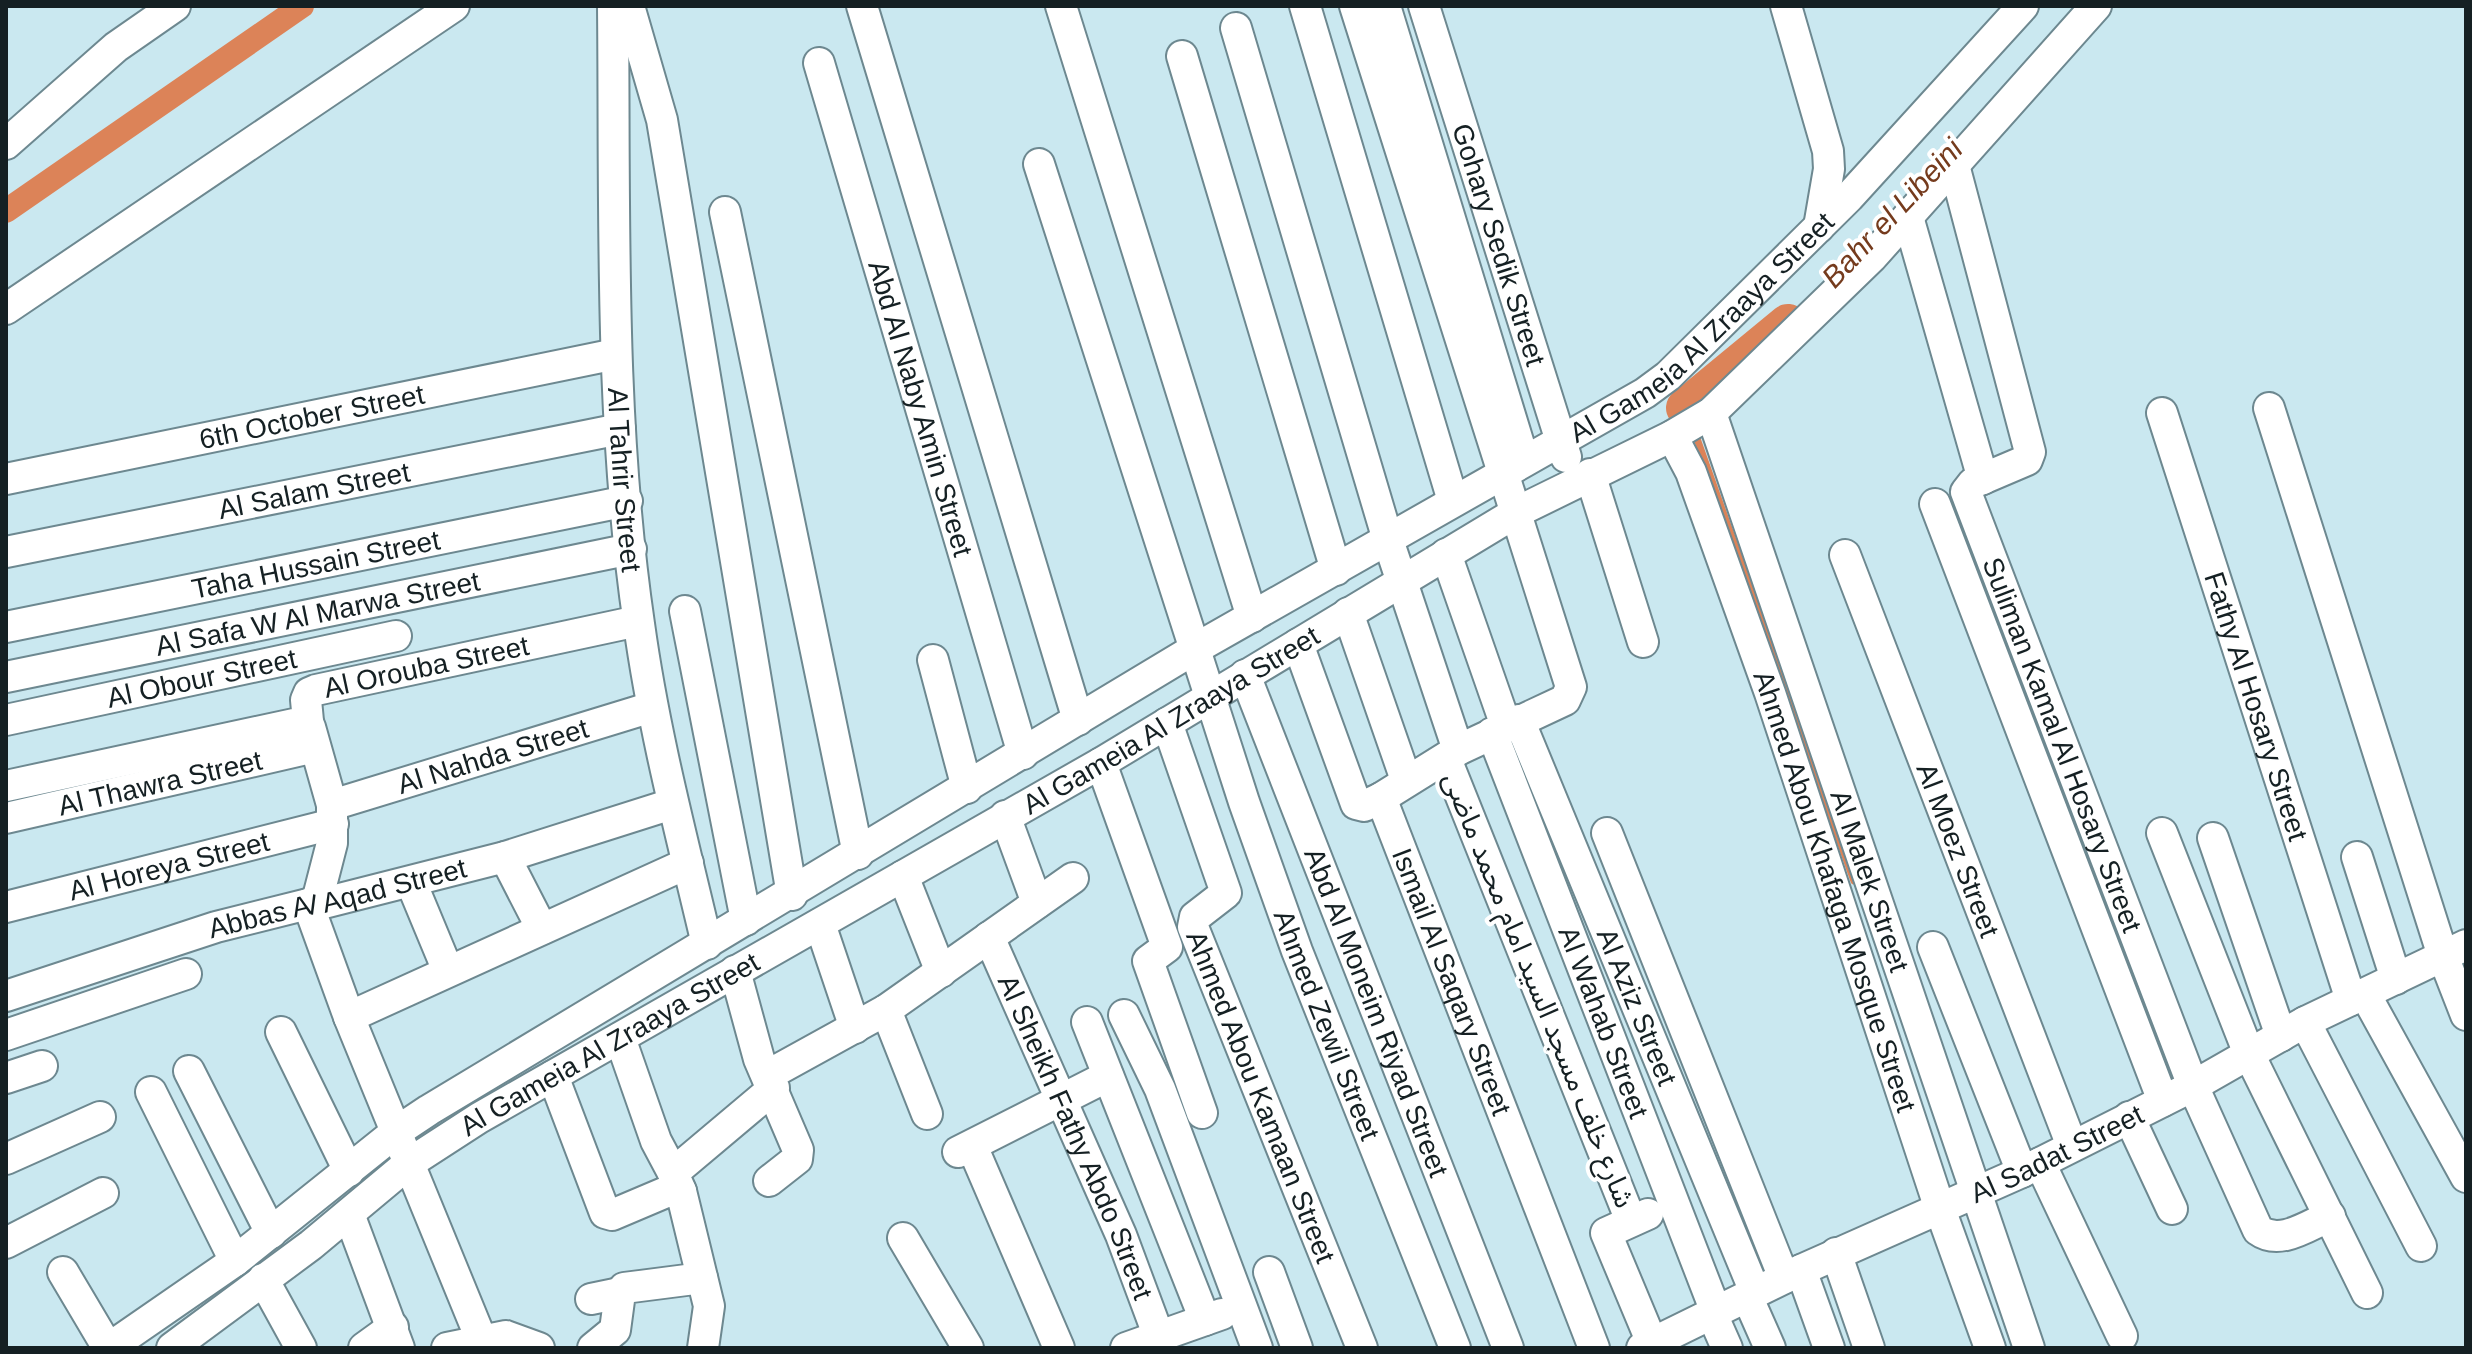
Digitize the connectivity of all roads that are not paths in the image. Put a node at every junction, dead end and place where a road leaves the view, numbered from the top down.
1 (175, 6) edge
2 (454, 6) edge
3 (613, 6) edge
4 (629, 6) edge
5 (862, 6) edge
6 (1061, 6) edge
7 (1305, 6) edge
8 (1355, 6) edge
9 (1385, 6) edge
10 (1424, 6) edge
11 (1786, 6) edge
12 (2023, 6) edge
13 (2096, 6) edge
14 (1236, 28) dead end
15 (1182, 56) dead end
16 (819, 63) dead end
17 (6, 144) edge
18 (1039, 164) dead end
19 (1954, 165) junction
20 (725, 212) dead end
21 (1908, 217) junction
22 (1819, 227) junction
23 (6, 309) edge
24 (616, 354) junction
25 (1625, 406) junction
26 (2269, 408) dead end
27 (1711, 413) junction
28 (2162, 413) dead end
29 (620, 429) junction
30 (1560, 441) junction
31 (1659, 442) junction
32 (1514, 467) junction
33 (1583, 478) junction
34 (6, 479) edge
35 (1983, 479) junction
36 (627, 501) junction
37 (1453, 501) junction
38 (1935, 504) dead end
39 (1517, 512) junction
40 (1388, 540) junction
41 (631, 549) junction
42 (6, 552) edge
43 (1446, 554) junction
44 (1845, 555) dead end
45 (1336, 570) junction
46 (1400, 581) junction
47 (685, 611) dead end
48 (1348, 613) junction
49 (1252, 617) junction
50 (638, 621) junction
51 (6, 627) edge
52 (396, 636) dead end
53 (1643, 642) dead end
54 (1298, 644) junction
55 (1193, 650) junction
56 (933, 660) dead end
57 (1245, 675) junction
58 (6, 677) edge
59 (1212, 697) junction
60 (652, 707) junction
61 (6, 720) edge
62 (1078, 720) junction
63 (1167, 723) junction
64 (1506, 726) junction
65 (312, 734) junction
66 (1023, 754) junction
67 (1452, 755) junction
68 (1101, 763) junction
69 (1406, 780) junction
70 (6, 786) edge
71 (967, 788) junction
72 (1381, 798) junction
73 (672, 804) junction
74 (332, 814) junction
75 (1005, 816) junction
76 (6, 818) edge
77 (1607, 833) dead end
78 (2162, 833) dead end
79 (2213, 838) dead end
80 (858, 854) junction
81 (505, 857) junction
82 (2357, 857) dead end
83 (688, 863) junction
84 (903, 876) junction
85 (1073, 878) dead end
86 (411, 882) junction
87 (792, 895) junction
88 (1037, 903) junction
89 (312, 905) junction
90 (6, 907) edge
91 (746, 920) junction
92 (820, 924) junction
93 (542, 929) junction
94 (989, 937) junction
95 (707, 944) junction
96 (1933, 947) dead end
97 (2454, 951) edge
98 (448, 971) junction
99 (735, 971) junction
100 (941, 972) junction
101 (186, 974) dead end
102 (2396, 979) junction
103 (6, 996) edge
104 (2358, 997) junction
105 (886, 1010) junction
106 (1124, 1015) dead end
107 (2466, 1015) edge
108 (349, 1017) junction
109 (1087, 1022) dead end
110 (855, 1028) junction
111 (2293, 1029) junction
112 (281, 1032) dead end
113 (6, 1035) edge
114 (620, 1038) junction
115 (2249, 1054) junction
116 (42, 1066) dead end
117 (189, 1071) dead end
118 (553, 1076) junction
119 (1108, 1076) junction
120 (6, 1078) edge
121 (771, 1082) junction
122 (2193, 1086) junction
123 (151, 1092) dead end
124 (1061, 1101) junction
125 (2163, 1101) junction
126 (1202, 1113) dead end
127 (927, 1114) dead end
128 (100, 1117) dead end
129 (2129, 1117) junction
130 (396, 1132) junction
131 (2072, 1146) junction
132 (6, 1159) edge
133 (408, 1164) junction
134 (2031, 1168) junction
135 (349, 1171) junction
136 (2466, 1177) edge
137 (769, 1181) dead end
138 (677, 1182) junction
139 (103, 1193) dead end
140 (1958, 1200) junction
141 (1672, 1204) junction
142 (2172, 1209) dead end
143 (349, 1214) junction
144 (2330, 1216) junction
145 (1631, 1221) junction
146 (271, 1233) junction
147 (903, 1238) dead end
148 (6, 1243) edge
149 (2421, 1246) dead end
150 (1836, 1253) junction
151 (235, 1261) junction
152 (63, 1272) dead end
153 (1269, 1272) dead end
154 (1792, 1274) junction
155 (702, 1278) junction
156 (263, 1279) junction
157 (2367, 1293) dead end
158 (1751, 1294) junction
159 (1242, 1308) junction
160 (1714, 1313) junction
161 (1205, 1320) junction
162 (2122, 1336) dead end
163 (396, 1337) edge
164 (1159, 1337) junction
165 (481, 1339) junction
166 (712, 1344) edge
167 (1659, 1344) edge
168 (108, 1348) edge
169 (172, 1348) edge
170 (301, 1348) edge
171 (364, 1348) edge
172 (447, 1348) edge
173 (539, 1348) edge
174 (593, 1348) edge
175 (968, 1348) edge
176 (1059, 1348) edge
177 (1126, 1348) edge
178 (1257, 1348) edge
179 (1297, 1348) edge
180 (1362, 1348) edge
181 (1455, 1348) edge
182 (1508, 1348) edge
183 (1594, 1348) edge
184 (1727, 1348) edge
185 (1770, 1348) edge
186 (1829, 1348) edge
187 (1869, 1348) edge
188 (1990, 1348) edge
189 (2029, 1348) edge

1 - 17 street
2 - 23 street
3 - 24 street, Al Tahrir Street
4 - 87 street
5 - 62 street
6 - 49 street
7 - 37 street
8 - 32 street
9 - 32 street
10 - 30 street, Gohary Sedik Street
11 - 22 street
12 - 22 street, Al Gameia Al Zraaya Street
13 - 19 street, Al Gameia Al Zraaya Street
14 - 40 street, شارع خلف مسجد السيد امام محمد ماضى
15 - 45 street
16 - 66 street, Abd Al Naby Amin Street
18 - 55 street, Ahmed Zewil Street
19 - 21 street, Al Gameia Al Zraaya Street
19 - 35 street
20 - 80 street
21 - 27 street, Al Gameia Al Zraaya Street
21 - 35 street
22 - 25 street, Al Gameia Al Zraaya Street
24 - 29 street, Al Tahrir Street
24 - 34 street, 6th October Street
25 - 30 street, Al Gameia Al Zraaya Street
25 - 31 street, Ahmed Abou Khafaga Mosque Street
26 - 97 street
27 - 31 street, Al Gameia Al Zraaya Street
27 - 140 street, Al Malek Street
28 - 104 street, Fathy Al Hosary Street
29 - 36 street, Al Tahrir Street
29 - 42 street, Al Salam Street
30 - 32 street, Al Gameia Al Zraaya Street
30 - 33 street, Gohary Sedik Street
31 - 33 street, Al Gameia Al Zraaya Street
31 - 140 street, Ahmed Abou Khafaga Mosque Street
32 - 37 street, Al Gameia Al Zraaya Street
32 - 39 street
33 - 39 street, Al Gameia Al Zraaya Street
33 - 53 street, Gohary Sedik Street
35 - 122 street, Suliman Kamal Al Hosary Street
36 - 41 street, Al Tahrir Street
36 - 51 street, Taha Hussain Street
37 - 40 street, Al Gameia Al Zraaya Street
38 - 125 street
39 - 43 street, Al Gameia Al Zraaya Street
39 - 64 street
40 - 45 street, Al Gameia Al Zraaya Street
40 - 46 street, شارع خلف مسجد السيد امام محمد ماضى
41 - 50 street, Al Tahrir Street
41 - 58 street, Al Safa W Al Marwa Street
43 - 46 street, Al Gameia Al Zraaya Street
43 - 64 street, Al Aziz Street
44 - 131 street, Al Moez Street
45 - 49 street, Al Gameia Al Zraaya Street
46 - 48 street, Al Gameia Al Zraaya Street
46 - 67 street, شارع خلف مسجد السيد امام محمد ماضى
47 - 91 street
48 - 54 street, Al Gameia Al Zraaya Street
48 - 69 street
49 - 55 street, Al Gameia Al Zraaya Street
50 - 60 street, Al Tahrir Street
50 - 65 street, Al Orouba Street
52 - 61 street, Al Obour Street
54 - 57 street, Al Gameia Al Zraaya Street
54 - 72 street
55 - 59 street, Ahmed Zewil Street
55 - 62 street, Al Gameia Al Zraaya Street
56 - 71 street
57 - 59 street, Al Gameia Al Zraaya Street
57 - 182 street, Abd Al Moneim Riyad Street
59 - 63 street, Al Gameia Al Zraaya Street
59 - 181 street, Ahmed Zewil Street
60 - 73 street, Al Tahrir Street
60 - 74 street, Al Nahda Street
62 - 66 street, Al Gameia Al Zraaya Street
63 - 68 street, Al Gameia Al Zraaya Street
63 - 180 street, Ahmed Abou Kamaan Street
64 - 67 street
64 - 141 street, Al Wahab Street
64 - 158 street, Al Aziz Street
65 - 70 street, Al Orouba Street
65 - 74 street
65 - 76 street, Al Thawra Street
66 - 71 street, Al Gameia Al Zraaya Street
67 - 69 street
67 - 145 street, شارع خلف مسجد السيد امام محمد ماضى
68 - 75 street, Al Gameia Al Zraaya Street
68 - 126 street
69 - 72 street
71 - 80 street, Al Gameia Al Zraaya Street
72 - 183 street, Ismail Al Saqary Street
73 - 81 street, Abbas Al Aqad Street
73 - 83 street, Al Tahrir Street
74 - 89 street
74 - 90 street, Al Horeya Street
75 - 84 street, Al Gameia Al Zraaya Street
75 - 88 street
77 - 154 street
78 - 115 street
79 - 111 street
80 - 87 street, Al Gameia Al Zraaya Street
81 - 86 street, Abbas Al Aqad Street
81 - 93 street
82 - 102 street
83 - 93 street
83 - 95 street, Al Tahrir Street
84 - 92 street, Al Gameia Al Zraaya Street
84 - 100 street
85 - 88 street
86 - 89 street, Abbas Al Aqad Street
86 - 98 street
87 - 91 street, Al Gameia Al Zraaya Street
88 - 94 street
89 - 103 street, Abbas Al Aqad Street
89 - 108 street
91 - 95 street, Al Gameia Al Zraaya Street
92 - 99 street, Al Gameia Al Zraaya Street
92 - 110 street
93 - 98 street
94 - 100 street
94 - 124 street, Al Sheikh Fathy Abdo Street
95 - 130 street, Al Gameia Al Zraaya Street
96 - 134 street
97 - 102 street, Al Sadat Street
97 - 107 street
98 - 108 street
99 - 114 street, Al Gameia Al Zraaya Street
99 - 121 street
100 - 105 street
101 - 113 street
102 - 104 street, Al Sadat Street
104 - 111 street, Al Sadat Street
104 - 136 street, Fathy Al Hosary Street
105 - 110 street
105 - 127 street
106 - 159 street
108 - 130 street
109 - 119 street
110 - 121 street
111 - 115 street, Al Sadat Street
111 - 149 street
112 - 135 street
114 - 118 street, Al Gameia Al Zraaya Street
114 - 138 street
115 - 122 street, Al Sadat Street
115 - 144 street
116 - 120 street
117 - 146 street
118 - 133 street, Al Gameia Al Zraaya Street
118 - 138 street
119 - 124 street
119 - 161 street
121 - 137 street
121 - 138 street
122 - 125 street, Al Sadat Street
122 - 144 street
123 - 151 street
124 - 164 street, Al Sheikh Fathy Abdo Street
124 - 176 street
125 - 129 street, Al Sadat Street
128 - 132 street
129 - 131 street, Al Sadat Street
129 - 142 street
130 - 133 street
130 - 135 street, Al Gameia Al Zraaya Street
131 - 134 street, Al Sadat Street
133 - 143 street, Al Gameia Al Zraaya Street
133 - 165 street
134 - 140 street, Al Sadat Street
134 - 162 street
135 - 146 street, Al Gameia Al Zraaya Street
138 - 155 street
139 - 148 street
140 - 150 street, Al Sadat Street
140 - 188 street, Ahmed Abou Khafaga Mosque Street
140 - 189 street, Al Malek Street
141 - 145 street
141 - 160 street, Al Wahab Street
143 - 156 street, Al Gameia Al Zraaya Street
143 - 163 street
144 - 157 street
145 - 167 street
146 - 151 street, Al Gameia Al Zraaya Street
147 - 175 street
150 - 154 street, Al Sadat Street
150 - 187 street
151 - 168 street, Al Gameia Al Zraaya Street
152 - 168 street
153 - 179 street
154 - 158 street, Al Sadat Street
154 - 186 street
155 - 166 street
155 - 174 street
156 - 169 street, Al Gameia Al Zraaya Street
156 - 170 street
158 - 160 street, Al Sadat Street
158 - 185 street, Al Aziz Street
159 - 161 street
159 - 178 street
160 - 167 street, Al Sadat Street
160 - 184 street, Al Wahab Street
161 - 164 street
163 - 171 street
164 - 177 street
165 - 172 street
165 - 173 street

